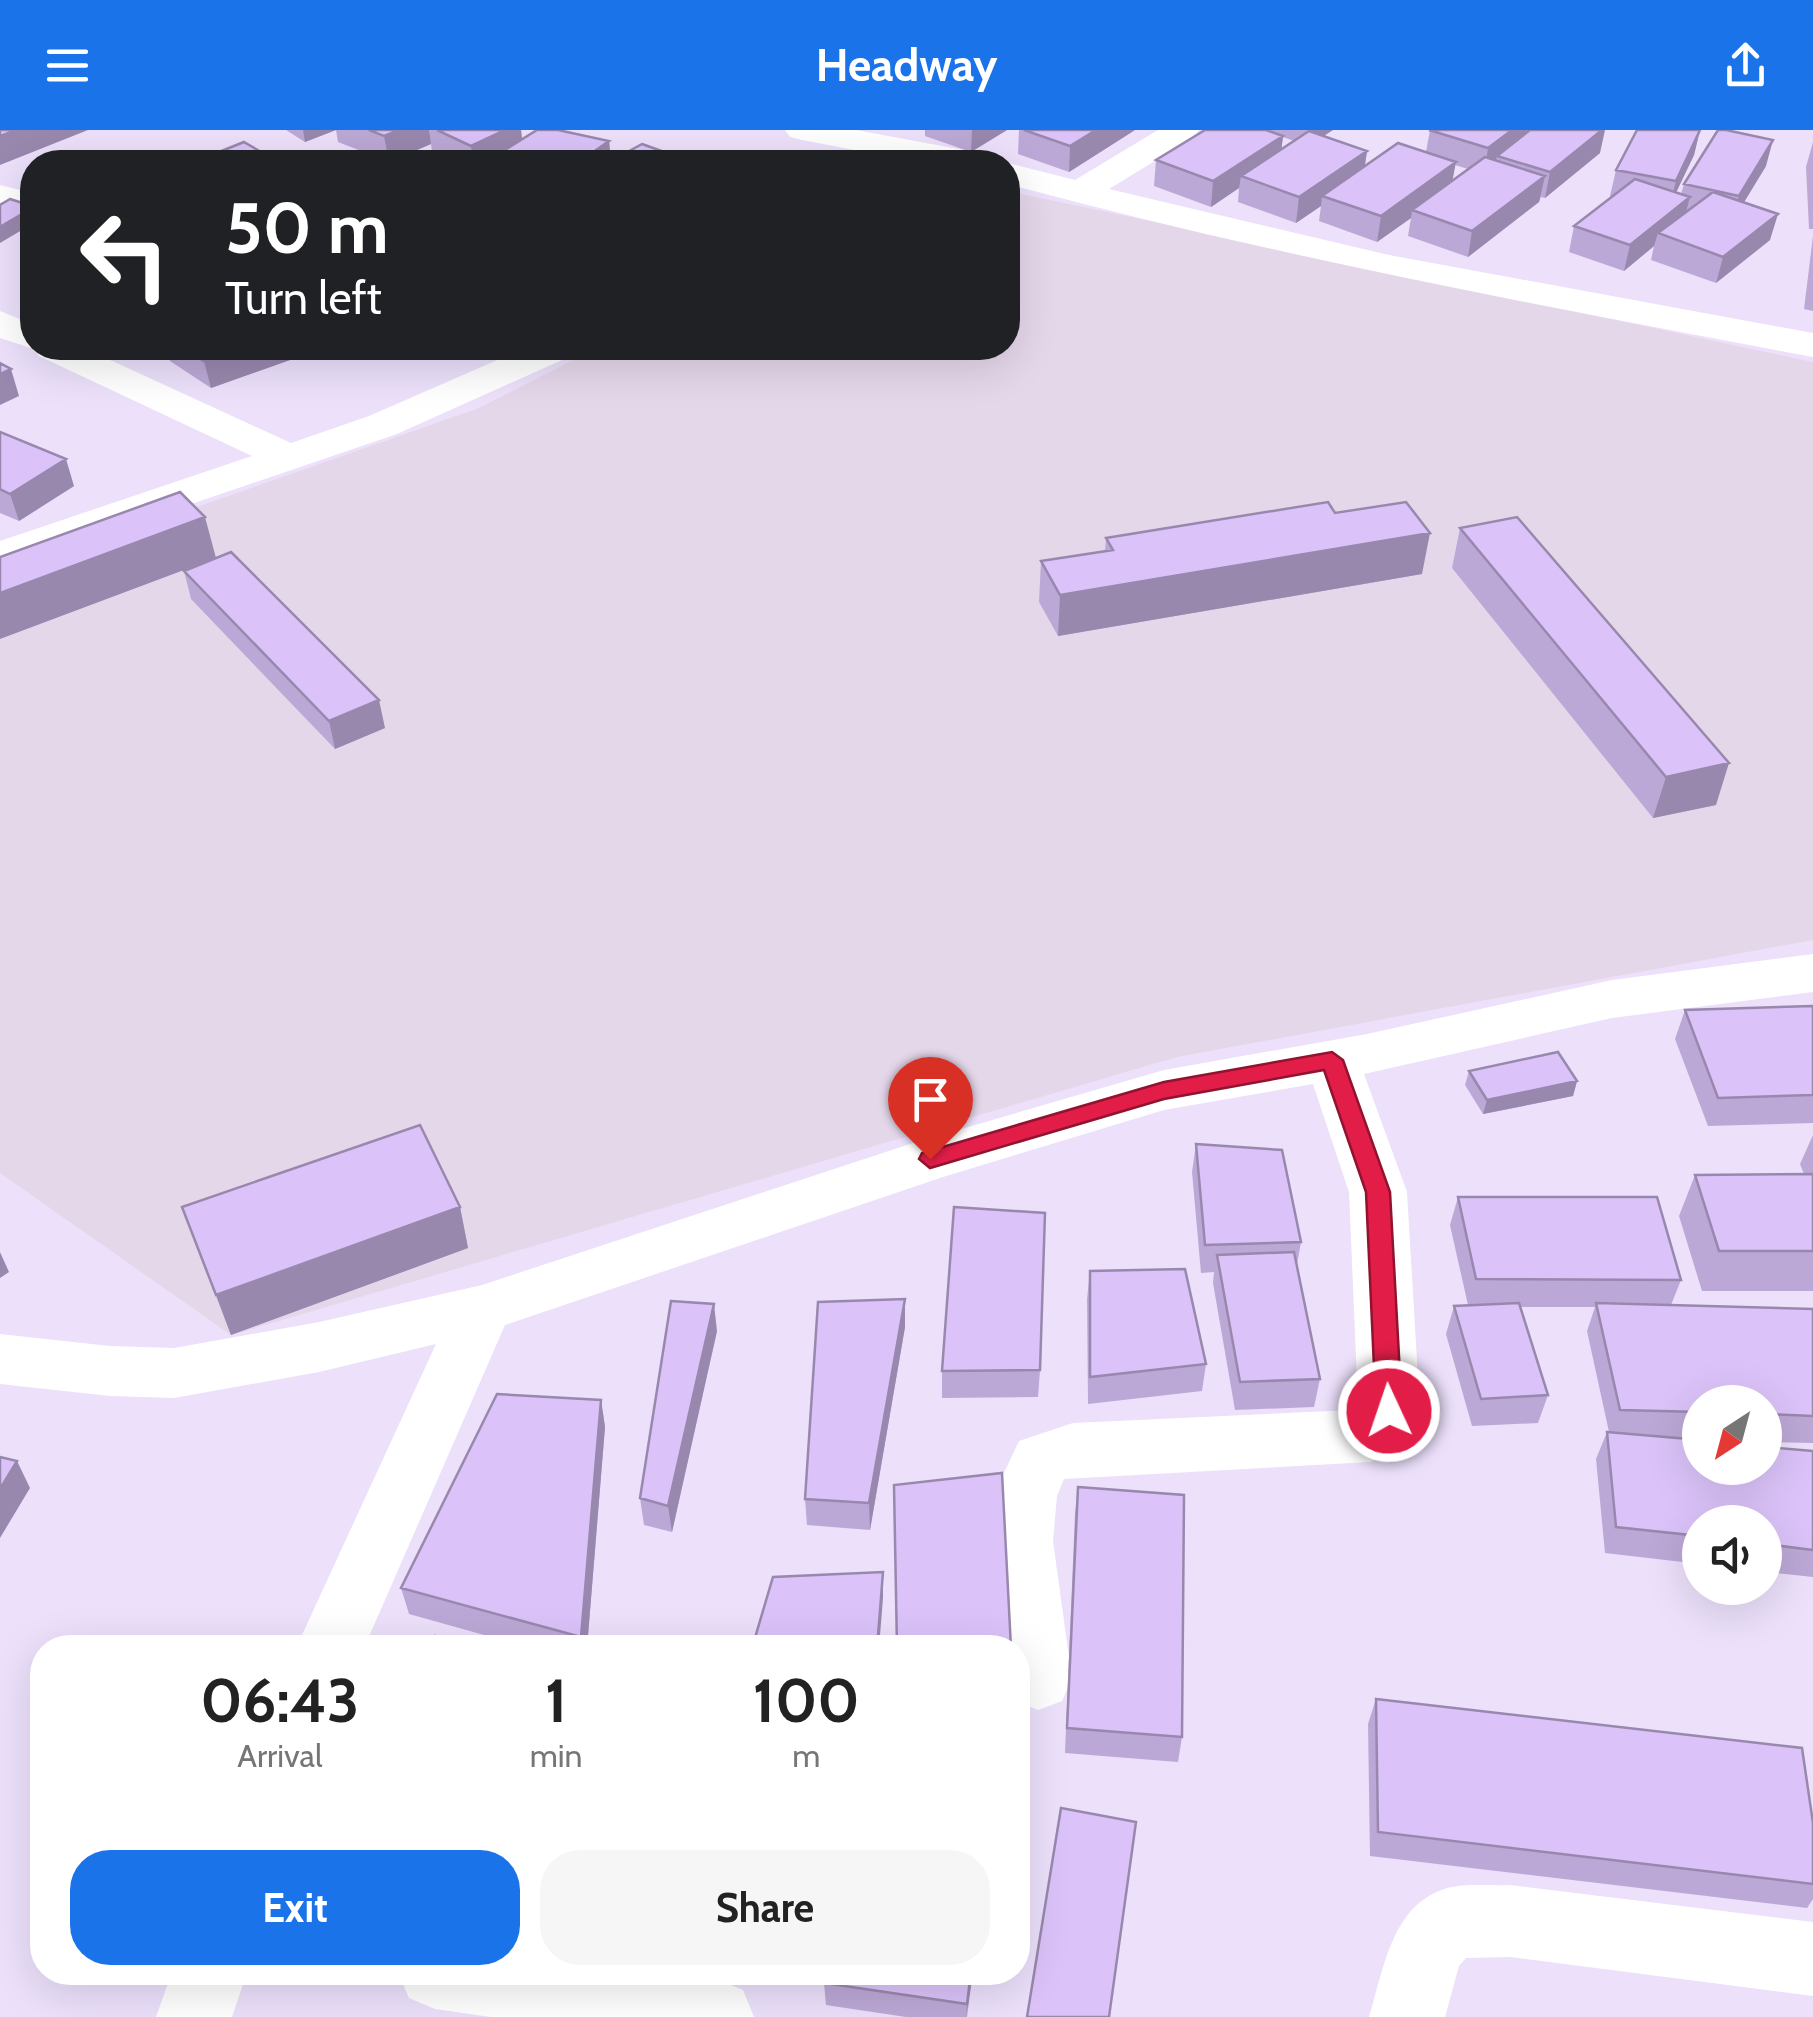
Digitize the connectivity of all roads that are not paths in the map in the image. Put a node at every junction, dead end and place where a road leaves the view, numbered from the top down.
1 (802, 130) edge
2 (1182, 130) edge
3 (899, 150) edge
4 (1020, 176) edge
5 (1080, 192) junction
6 (1813, 345) edge
7 (79, 360) edge
8 (530, 360) edge
9 (286, 456) junction
10 (0, 556) edge
11 (1813, 973) edge
12 (1332, 1060) junction
13 (482, 1308) junction
14 (0, 1359) edge
15 (336, 1635) edge
16 (1038, 1679) dead end
17 (1813, 1959) edge
18 (205, 1985) edge
19 (528, 1985) edge
20 (194, 2017) edge
21 (716, 2017) edge
22 (1408, 2017) edge

1 - 3 street
2 - 5 street
4 - 5 street
5 - 6 street
7 - 9 street
8 - 9 street
9 - 10 street
11 - 12 street
12 - 13 street
12 - 16 street
13 - 14 street
13 - 15 street
17 - 22 street
18 - 20 street
19 - 21 street

